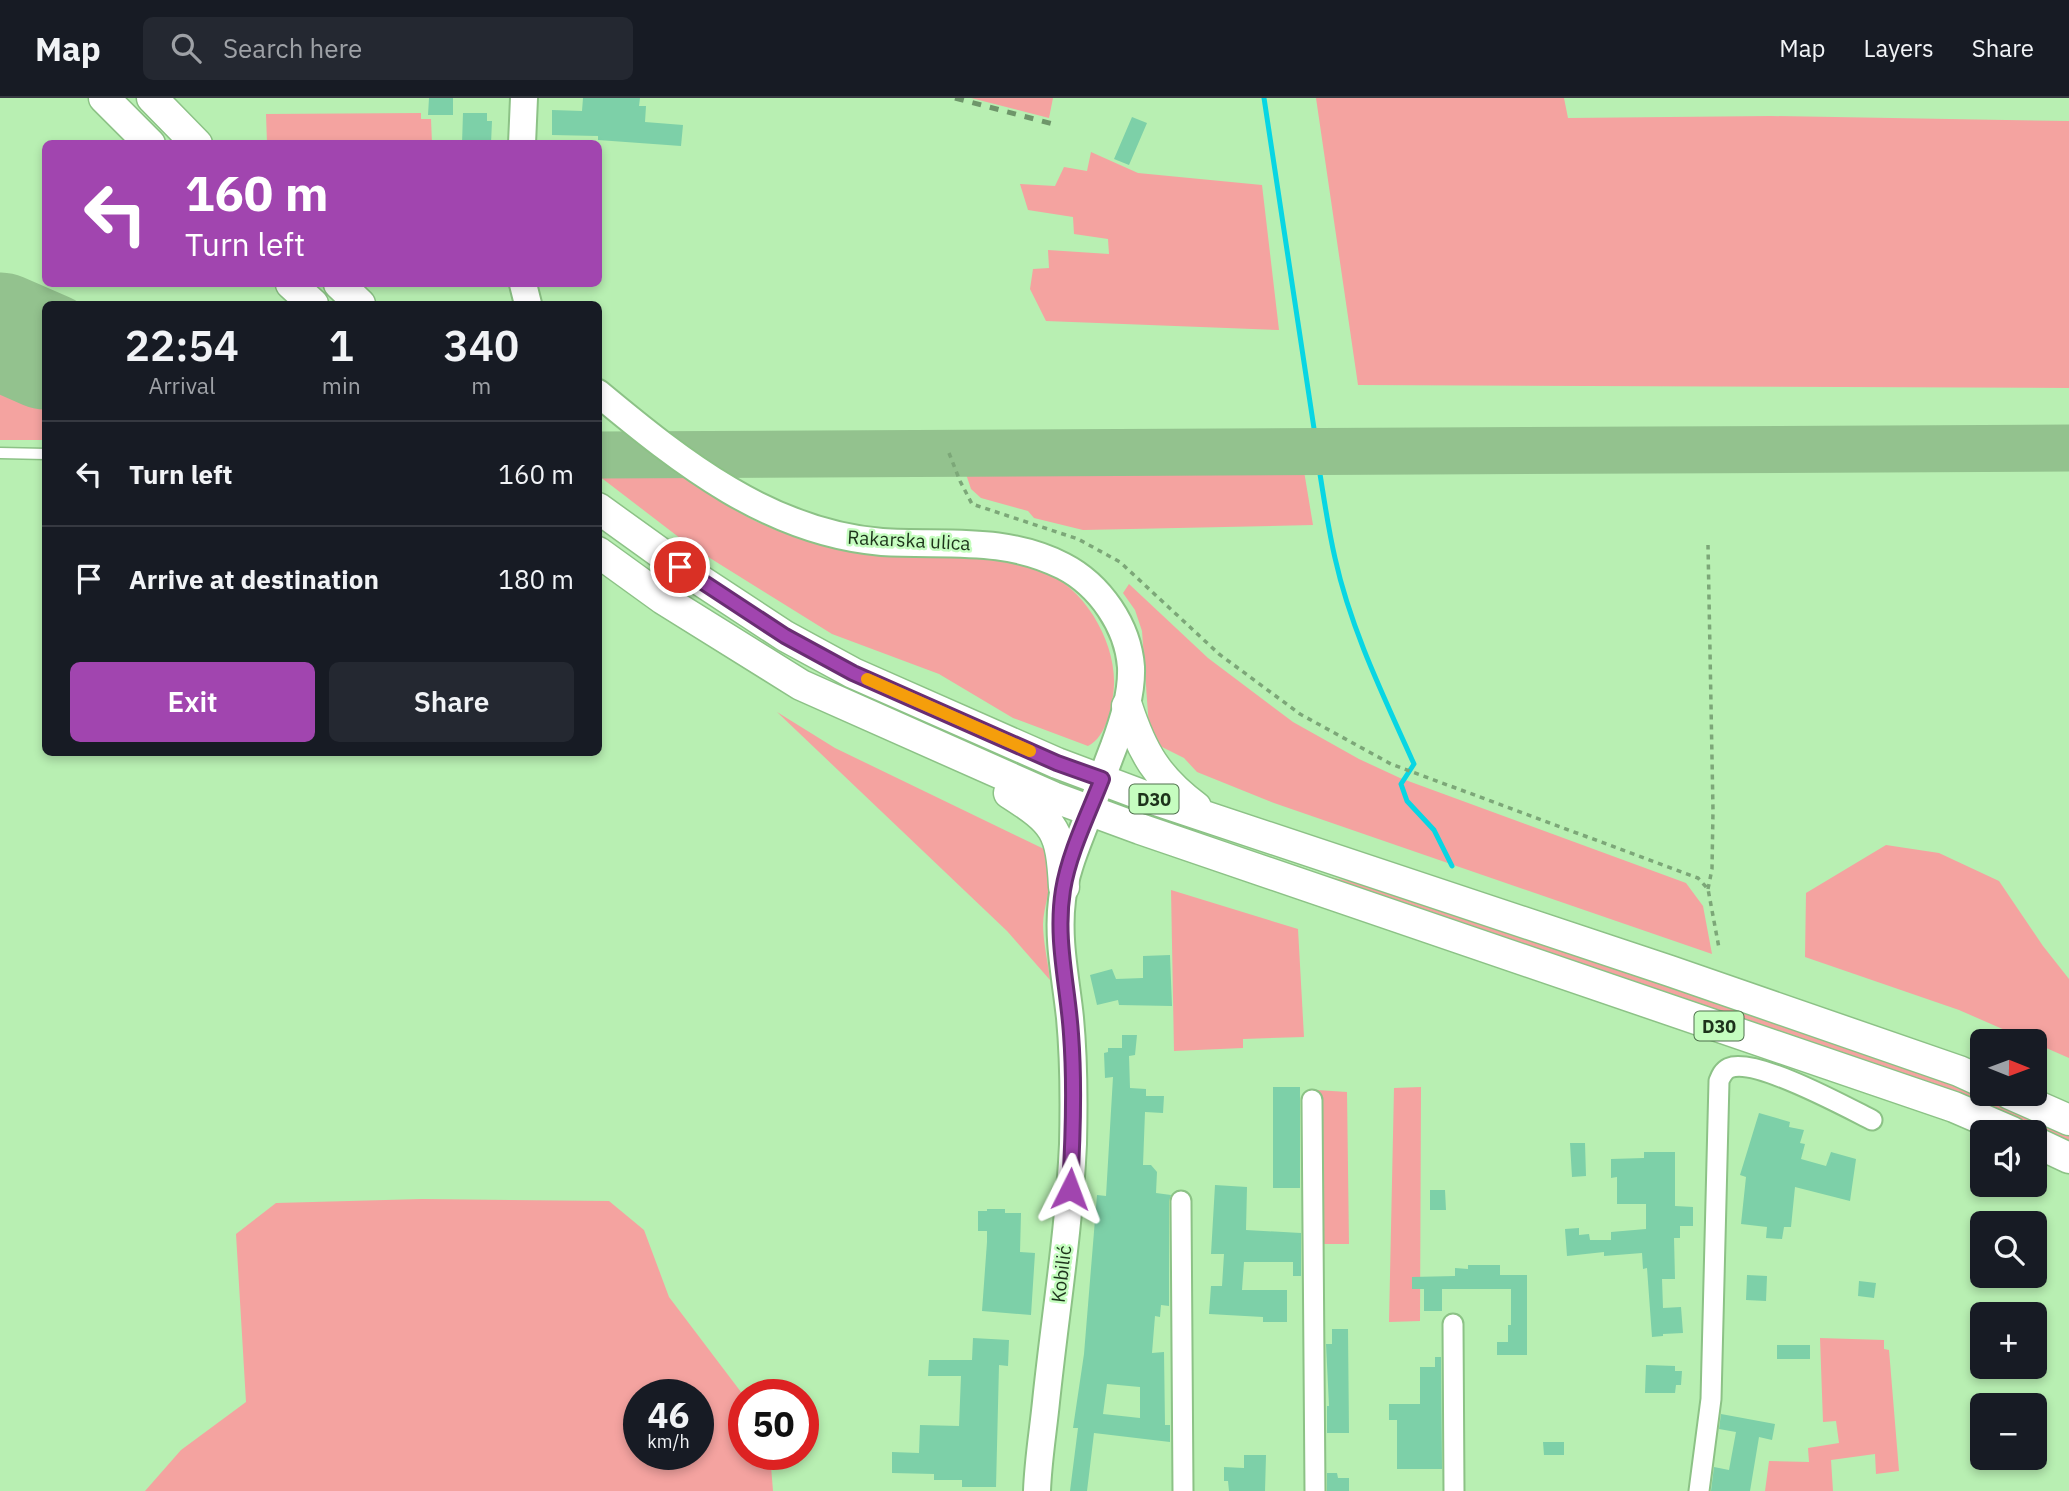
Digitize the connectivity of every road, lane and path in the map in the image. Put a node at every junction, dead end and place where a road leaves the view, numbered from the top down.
1 (104, 98) edge
2 (152, 98) edge
3 (524, 98) edge
4 (146, 140) edge
5 (193, 140) edge
6 (522, 140) edge
7 (294, 287) edge
8 (342, 287) edge
9 (310, 301) edge
10 (357, 301) edge
11 (602, 396) edge
12 (0, 453) edge
13 (949, 453) dead end
14 (42, 454) edge
15 (602, 511) edge
16 (1708, 545) dead end
17 (602, 555) edge
18 (1127, 706) junction
19 (868, 715) junction
20 (1102, 779) junction
21 (1090, 810) junction
22 (1208, 815) junction
23 (1064, 887) junction
24 (1708, 889) junction
25 (1719, 948) dead end
26 (1970, 1077) edge
27 (1312, 1100) dead end
28 (2037, 1106) edge
29 (1872, 1120) dead end
30 (1984, 1120) edge
31 (2069, 1120) edge
32 (2047, 1148) edge
33 (2069, 1158) edge
34 (1181, 1201) dead end
35 (1453, 1324) dead end
36 (1037, 1491) edge
37 (1184, 1491) edge
38 (1315, 1491) edge
39 (1454, 1491) edge
40 (1699, 1491) edge

1 - 4 main road
2 - 5 main road
3 - 6 main road
7 - 9 main road
8 - 10 main road
11 - 18 main road, Rakarska ulica
12 - 14 lane
13 - 24 path
15 - 20 main road, D30
16 - 24 path
17 - 19 main road, D30
18 - 20 main road, Kobilić
18 - 22 main road
19 - 21 main road, D30
19 - 23 main road
20 - 21 main road, Kobilić
20 - 22 main road, D30
21 - 23 main road, Kobilić
21 - 30 main road, D30
22 - 26 main road, D30
23 - 36 main road, Kobilić
24 - 25 path
27 - 38 street
28 - 31 main road
29 - 40 street
32 - 33 main road
34 - 37 street
35 - 39 street

